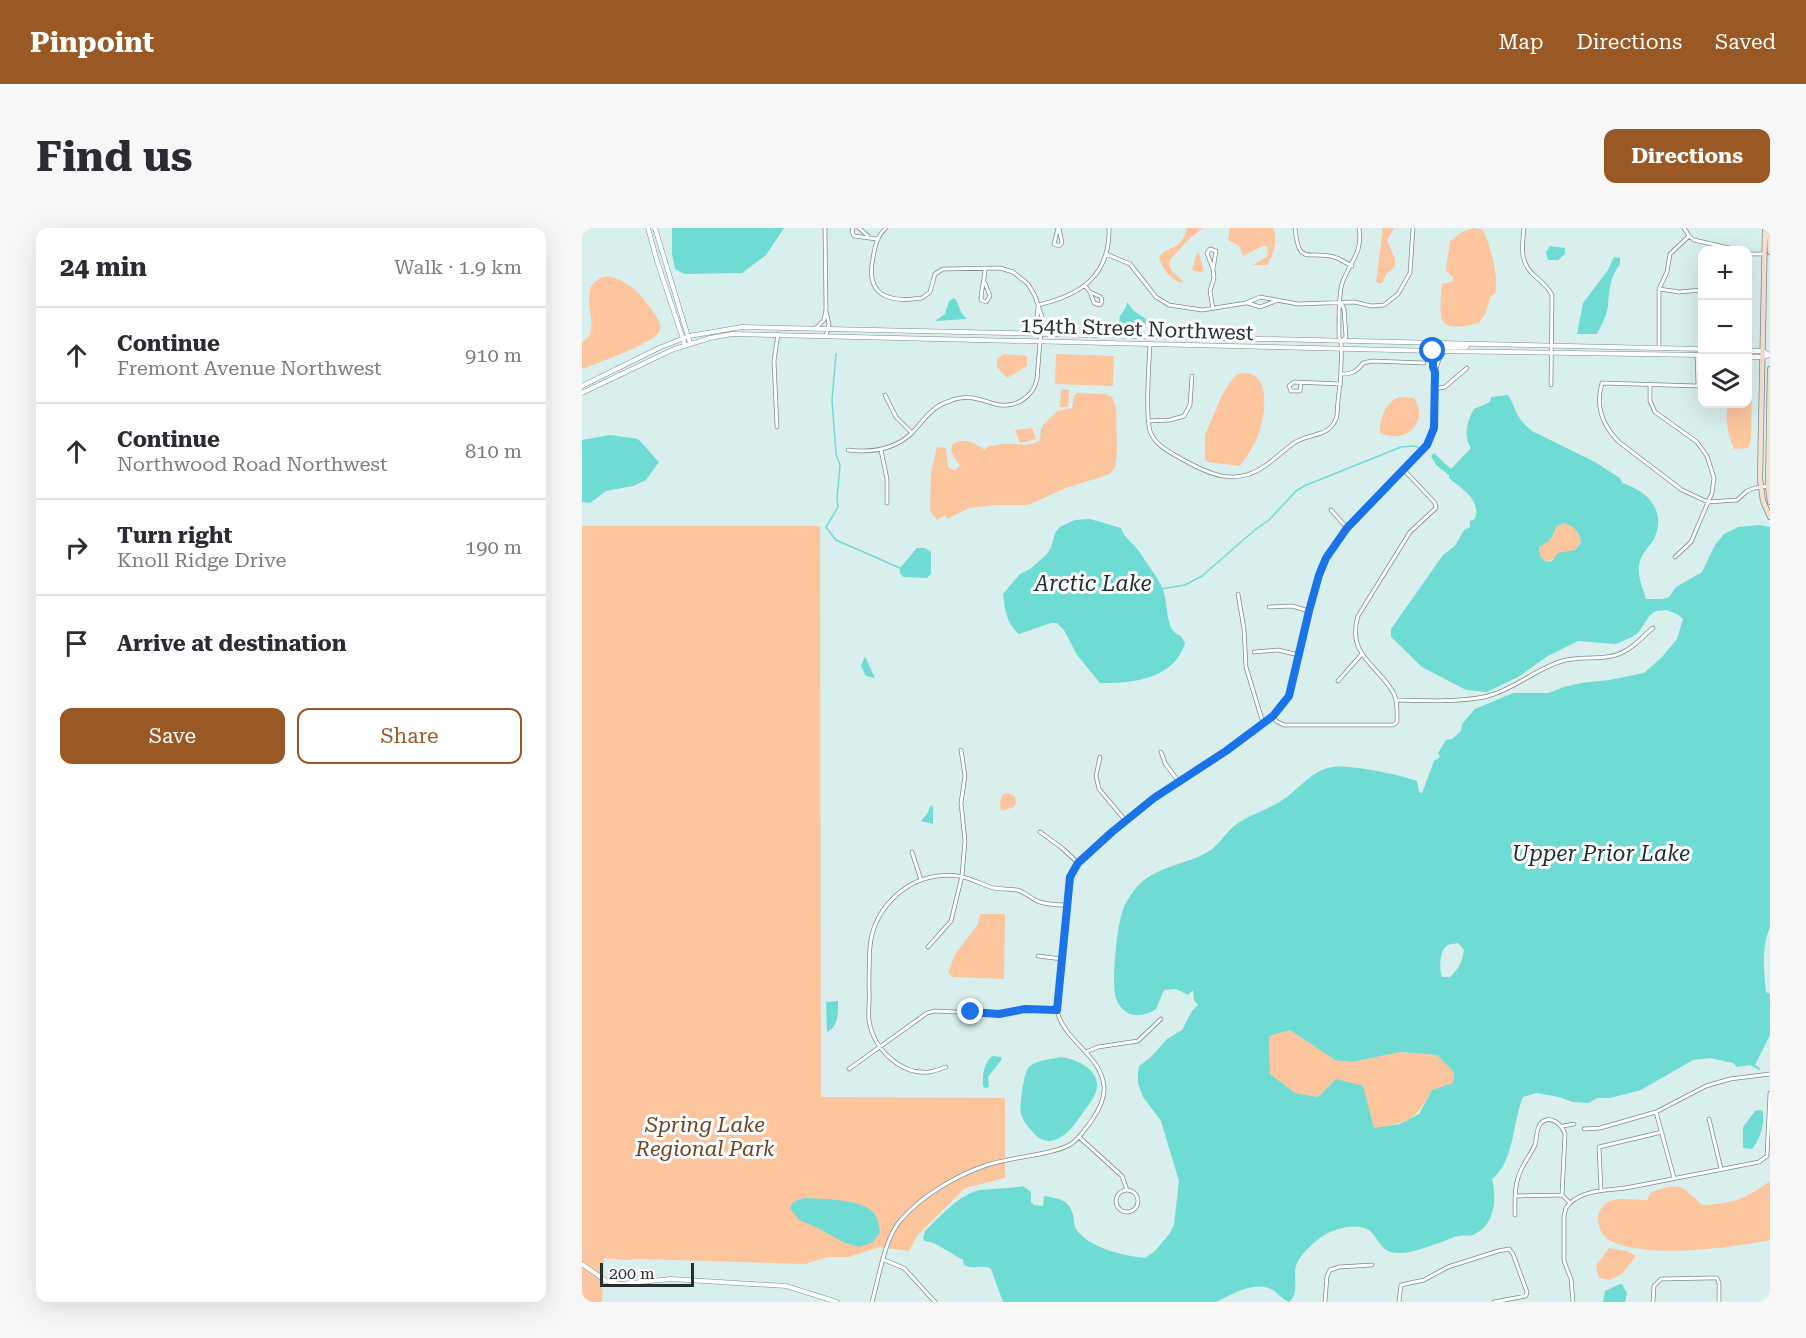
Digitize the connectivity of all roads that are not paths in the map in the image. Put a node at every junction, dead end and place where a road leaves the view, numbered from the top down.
1 (648, 228) edge
2 (655, 228) edge
3 (825, 228) edge
4 (853, 228) edge
5 (859, 228) edge
6 (886, 228) edge
7 (1058, 228) edge
8 (1109, 228) edge
9 (1295, 228) edge
10 (1359, 228) edge
11 (1413, 228) edge
12 (1524, 228) edge
13 (1684, 228) edge
14 (1767, 228) edge
15 (1689, 236) junction
16 (870, 237) junction
17 (877, 239) junction
18 (1725, 246) edge
19 (1767, 253) edge
20 (1106, 254) junction
21 (1752, 254) edge
22 (1352, 266) junction
23 (985, 268) junction
24 (1213, 269) junction
25 (984, 283) junction
26 (1085, 286) junction
27 (1659, 289) junction
28 (1698, 290) edge
29 (1090, 292) junction
30 (1276, 301) junction
31 (1341, 302) junction
32 (1246, 303) junction
33 (1038, 305) junction
34 (826, 309) junction
35 (1213, 309) junction
36 (810, 329) junction
37 (828, 329) junction
38 (778, 334) junction
39 (1039, 334) junction
40 (689, 336) junction
41 (826, 336) junction
42 (683, 339) junction
43 (1038, 341) junction
44 (690, 342) junction
45 (1341, 342) junction
46 (1150, 344) junction
47 (685, 345) junction
48 (1479, 345) junction
49 (1552, 346) junction
50 (1659, 348) junction
51 (1341, 349) junction
52 (1698, 349) edge
53 (1433, 351) junction
54 (1445, 351) junction
55 (1552, 352) junction
56 (1752, 352) edge
57 (1762, 354) junction
58 (1698, 355) edge
59 (1770, 355) edge
60 (1752, 356) edge
61 (1424, 363) dead end
62 (1467, 368) dead end
63 (1770, 369) edge
64 (1435, 372) junction
65 (1342, 374) junction
66 (1192, 376) dead end
67 (1301, 383) dead end
68 (1341, 384) junction
69 (1551, 385) dead end
70 (582, 386) edge
71 (1650, 386) junction
72 (1698, 386) edge
73 (1435, 389) junction
74 (582, 393) edge
75 (885, 395) dead end
76 (1148, 422) junction
77 (777, 427) dead end
78 (912, 433) junction
79 (848, 450) dead end
80 (881, 450) junction
81 (1404, 470) junction
82 (1766, 486) edge
83 (1708, 502) junction
84 (1770, 502) edge
85 (887, 503) dead end
86 (1331, 510) dead end
87 (1770, 517) edge
88 (1347, 528) junction
89 (1674, 558) dead end
90 (1238, 594) dead end
91 (1269, 607) dead end
92 (1309, 611) junction
93 (1653, 628) dead end
94 (1254, 652) dead end
95 (1299, 655) junction
96 (1361, 655) junction
97 (1338, 681) dead end
98 (1397, 700) junction
99 (1273, 716) junction
100 (1263, 723) junction
101 (961, 750) dead end
102 (1161, 752) dead end
103 (1100, 757) dead end
104 (1178, 781) junction
105 (1125, 820) junction
106 (1040, 832) dead end
107 (912, 852) dead end
108 (1078, 863) junction
109 (962, 876) junction
110 (921, 880) junction
111 (1068, 905) junction
112 (928, 947) dead end
113 (1038, 956) dead end
114 (1062, 959) junction
115 (1057, 1010) junction
116 (1161, 1019) dead end
117 (880, 1047) junction
118 (1086, 1052) junction
119 (946, 1067) dead end
120 (849, 1069) dead end
121 (1770, 1074) edge
122 (1770, 1093) edge
123 (1770, 1110) edge
124 (1656, 1112) junction
125 (1709, 1119) dead end
126 (1574, 1124) dead end
127 (1563, 1126) junction
128 (1584, 1129) dead end
129 (1662, 1132) junction
130 (1079, 1137) junction
131 (1721, 1169) junction
132 (1674, 1178) junction
133 (1126, 1190) junction
134 (1601, 1190) junction
135 (1562, 1195) junction
136 (1516, 1196) junction
137 (1570, 1203) junction
138 (1515, 1215) dead end
139 (883, 1260) junction
140 (582, 1264) edge
141 (1372, 1265) dead end
142 (837, 1302) edge
143 (872, 1302) edge
144 (935, 1302) edge
145 (1325, 1302) edge
146 (1399, 1302) edge
147 (1494, 1302) edge
148 (1573, 1302) edge
149 (1653, 1302) edge
150 (1719, 1302) edge

1 - 42 street
2 - 40 street
3 - 34 street
4 - 16 street
5 - 16 street
6 - 17 street
7 - 7 street
8 - 20 street
9 - 22 street
10 - 22 street
11 - 31 street
12 - 49 street
13 - 15 street
14 - 19 main road
15 - 18 street
15 - 27 street
16 - 17 street
17 - 23 street
19 - 21 street
19 - 57 main road
20 - 26 street
20 - 35 street
22 - 31 street
23 - 25 street
23 - 33 street
24 - 24 street
24 - 35 street
25 - 25 street
26 - 29 street
26 - 33 street
27 - 28 street
27 - 50 street
29 - 29 street
30 - 31 street
30 - 32 street
30 - 32 street
31 - 45 street
32 - 35 street
33 - 39 street
34 - 36 street
34 - 37 street
36 - 37 street, 154th Street Northwest
36 - 40 street, 154th Street Northwest
37 - 39 street, 154th Street Northwest
37 - 41 street
38 - 41 street, 154th Street Northwest
38 - 44 street, 154th Street Northwest
38 - 77 street
39 - 43 street
39 - 45 street, 154th Street Northwest
40 - 42 street, 154th Street Northwest
40 - 44 street
41 - 43 street, 154th Street Northwest
42 - 47 street
42 - 70 street, 154th Street Northwest
43 - 46 street, 154th Street Northwest
43 - 78 street
44 - 47 street, 154th Street Northwest
45 - 48 street, 154th Street Northwest
45 - 51 street
46 - 51 street, 154th Street Northwest
46 - 76 street
47 - 74 street, 154th Street Northwest
48 - 49 street, 154th Street Northwest
48 - 53 street
49 - 50 street, 154th Street Northwest
49 - 55 street
50 - 52 street, 154th Street Northwest
51 - 53 street, 154th Street Northwest
51 - 65 street
53 - 54 street, 154th Street Northwest
53 - 64 street
54 - 55 street, 154th Street Northwest
54 - 64 street
55 - 58 street, 154th Street Northwest
55 - 69 street
56 - 57 street
57 - 59 street
57 - 60 street
57 - 82 main road
61 - 65 street
62 - 73 street
63 - 82 main road
64 - 73 street
65 - 68 street
66 - 76 street
67 - 68 street
68 - 76 street
71 - 72 street
71 - 83 street
71 - 83 street
73 - 81 street
75 - 78 street
78 - 80 street
79 - 80 street
80 - 85 street
81 - 88 street
81 - 96 street
82 - 83 street
82 - 84 main road
82 - 87 main road
83 - 89 street
86 - 88 street
88 - 92 street
90 - 100 street
91 - 92 street
92 - 95 street
93 - 98 street
94 - 95 street
95 - 99 street
96 - 97 street
96 - 98 street
98 - 99 street
99 - 100 street
100 - 104 street
101 - 109 street
102 - 104 street
103 - 105 street
104 - 105 street
105 - 108 street
106 - 108 street
107 - 110 street
108 - 111 street
109 - 110 street
109 - 111 street
109 - 112 street
110 - 117 street
111 - 114 street
113 - 114 street
114 - 115 street
115 - 117 street
115 - 118 street
116 - 118 street
117 - 119 street
117 - 120 street
118 - 130 street
121 - 124 street
122 - 123 street
123 - 131 street
124 - 128 street
124 - 129 street
125 - 131 street
126 - 127 street
127 - 135 street
127 - 136 street
129 - 132 street
129 - 134 street
130 - 133 street
130 - 139 street
131 - 132 street
132 - 134 street
133 - 133 street
134 - 137 street
135 - 136 street
135 - 137 street
136 - 138 street
137 - 148 street
139 - 143 street
139 - 144 street
140 - 142 street
141 - 145 street
146 - 147 street
149 - 150 street

